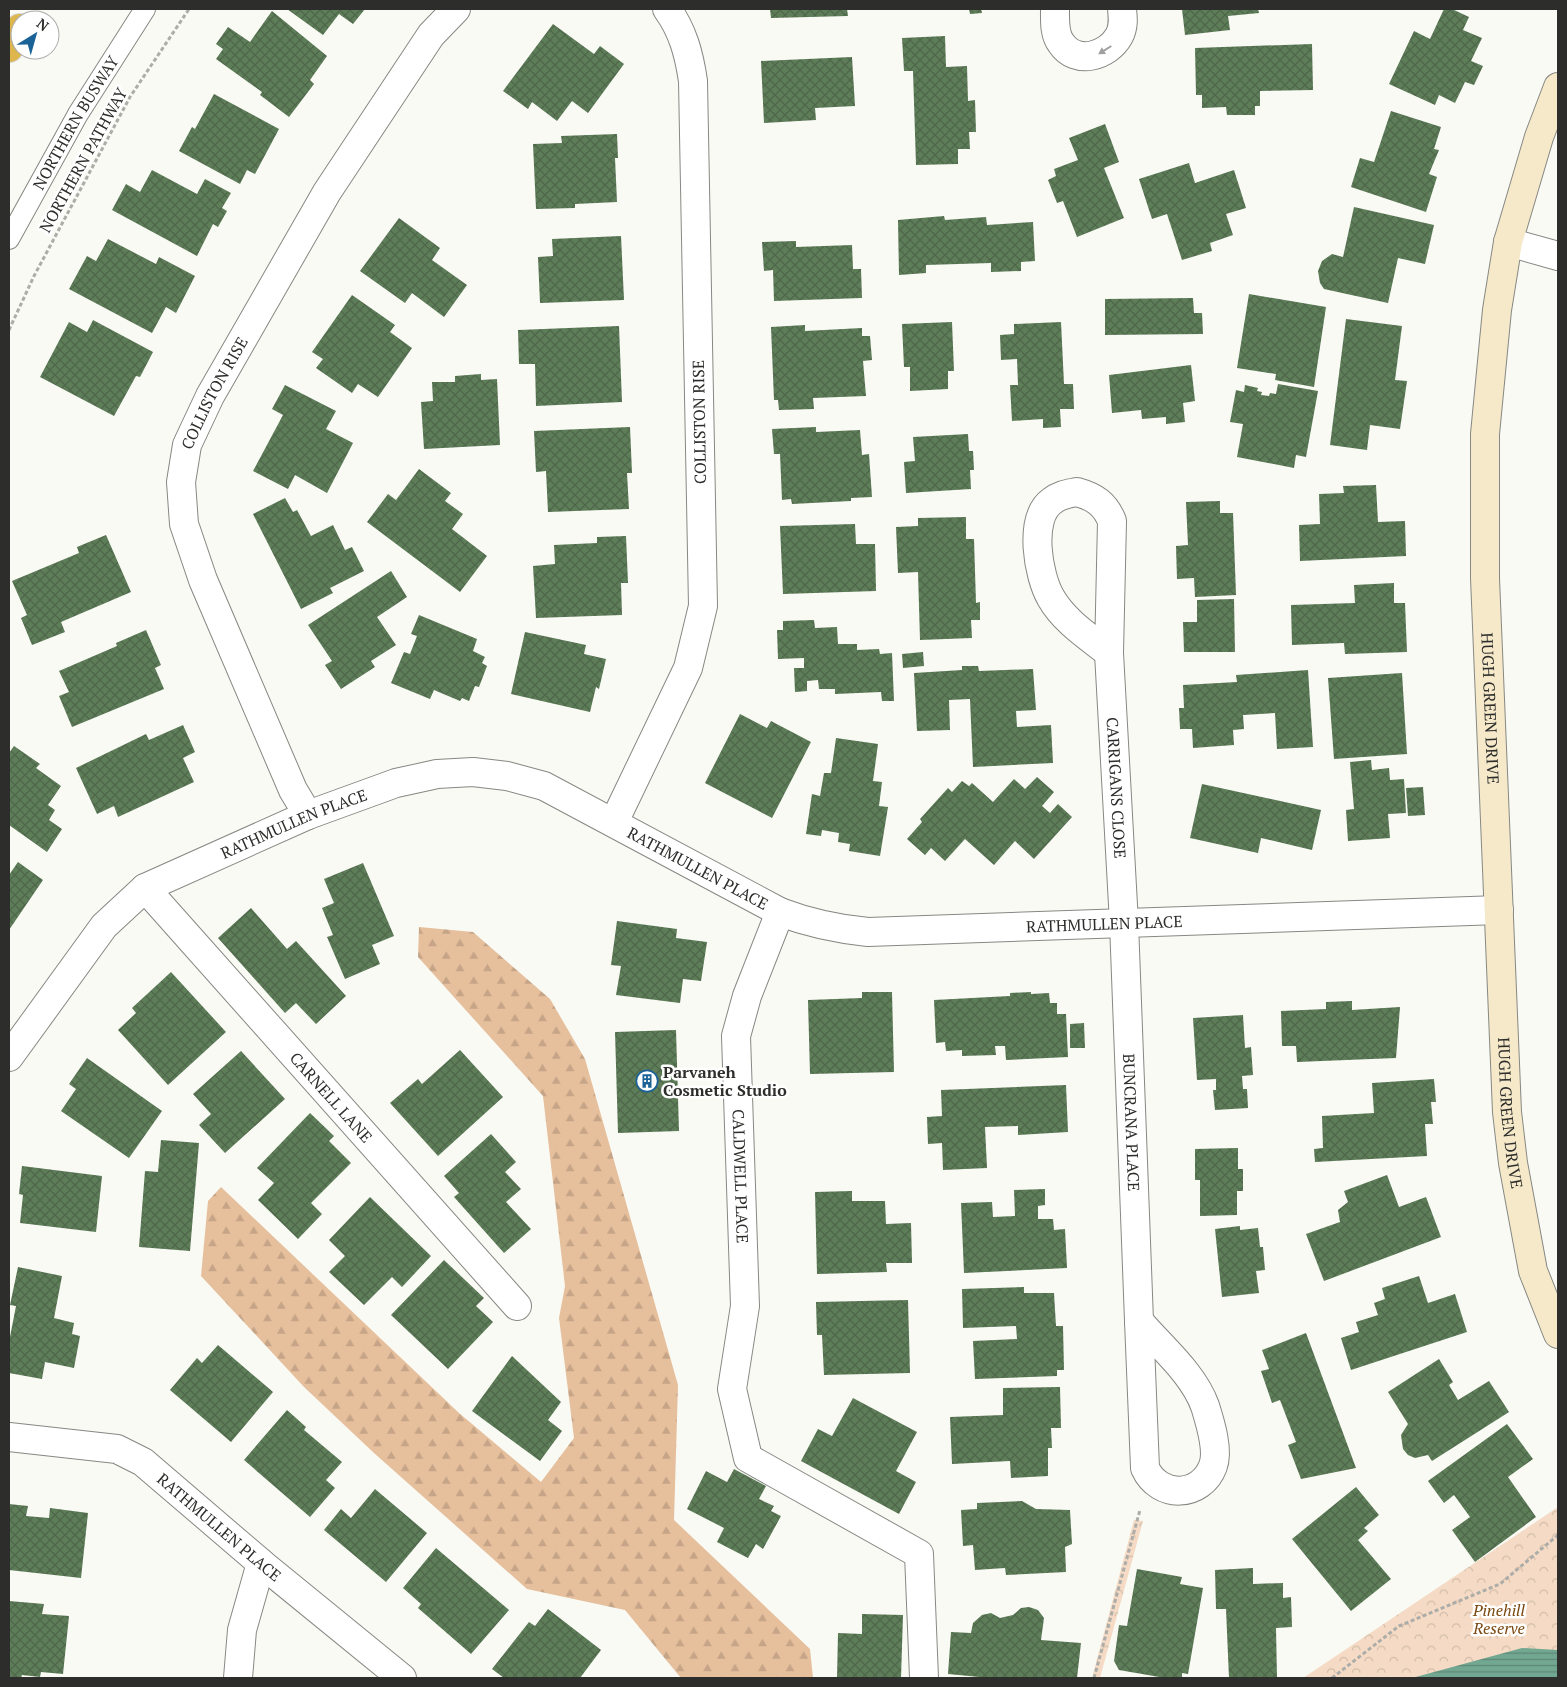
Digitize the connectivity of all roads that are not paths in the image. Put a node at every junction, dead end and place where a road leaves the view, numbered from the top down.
1 (145, 9) edge
2 (456, 9) edge
3 (667, 9) edge
4 (1055, 9) edge
5 (1122, 9) edge
6 (1558, 87) edge
7 (9, 239) edge
8 (1508, 242) junction
9 (1558, 256) edge
10 (1109, 652) junction
11 (308, 815) junction
12 (614, 822) junction
13 (145, 888) junction
14 (1499, 910) junction
15 (780, 912) junction
16 (1124, 922) junction
17 (9, 1057) edge
18 (517, 1306) dead end
19 (1139, 1321) junction
20 (1558, 1334) edge
21 (9, 1437) edge
22 (261, 1563) junction
23 (238, 1678) edge
24 (402, 1678) edge
25 (924, 1678) edge

1 - 7 lane, NORTHERN BUSWAY
2 - 11 street, COLLISTON RISE
3 - 12 street, COLLISTON RISE
5 -> 4 street
6 - 8 main road, HUGH GREEN DRIVE
8 - 9 street
8 - 14 main road, HUGH GREEN DRIVE
10 - 10 street, CARRIGANS CLOSE
10 - 16 street, CARRIGANS CLOSE
11 - 12 street, RATHMULLEN PLACE
11 - 13 street, RATHMULLEN PLACE
12 - 15 street, RATHMULLEN PLACE
13 - 17 street, RATHMULLEN PLACE
13 - 18 street, CARNELL LANE
14 - 16 street, RATHMULLEN PLACE
14 - 20 main road, HUGH GREEN DRIVE
15 - 16 street, RATHMULLEN PLACE
15 - 25 street, CALDWELL PLACE
16 - 19 street, BUNCRANA PLACE
19 - 19 street, BUNCRANA PLACE
21 - 22 street, RATHMULLEN PLACE
22 - 23 street
22 - 24 street, RATHMULLEN PLACE

